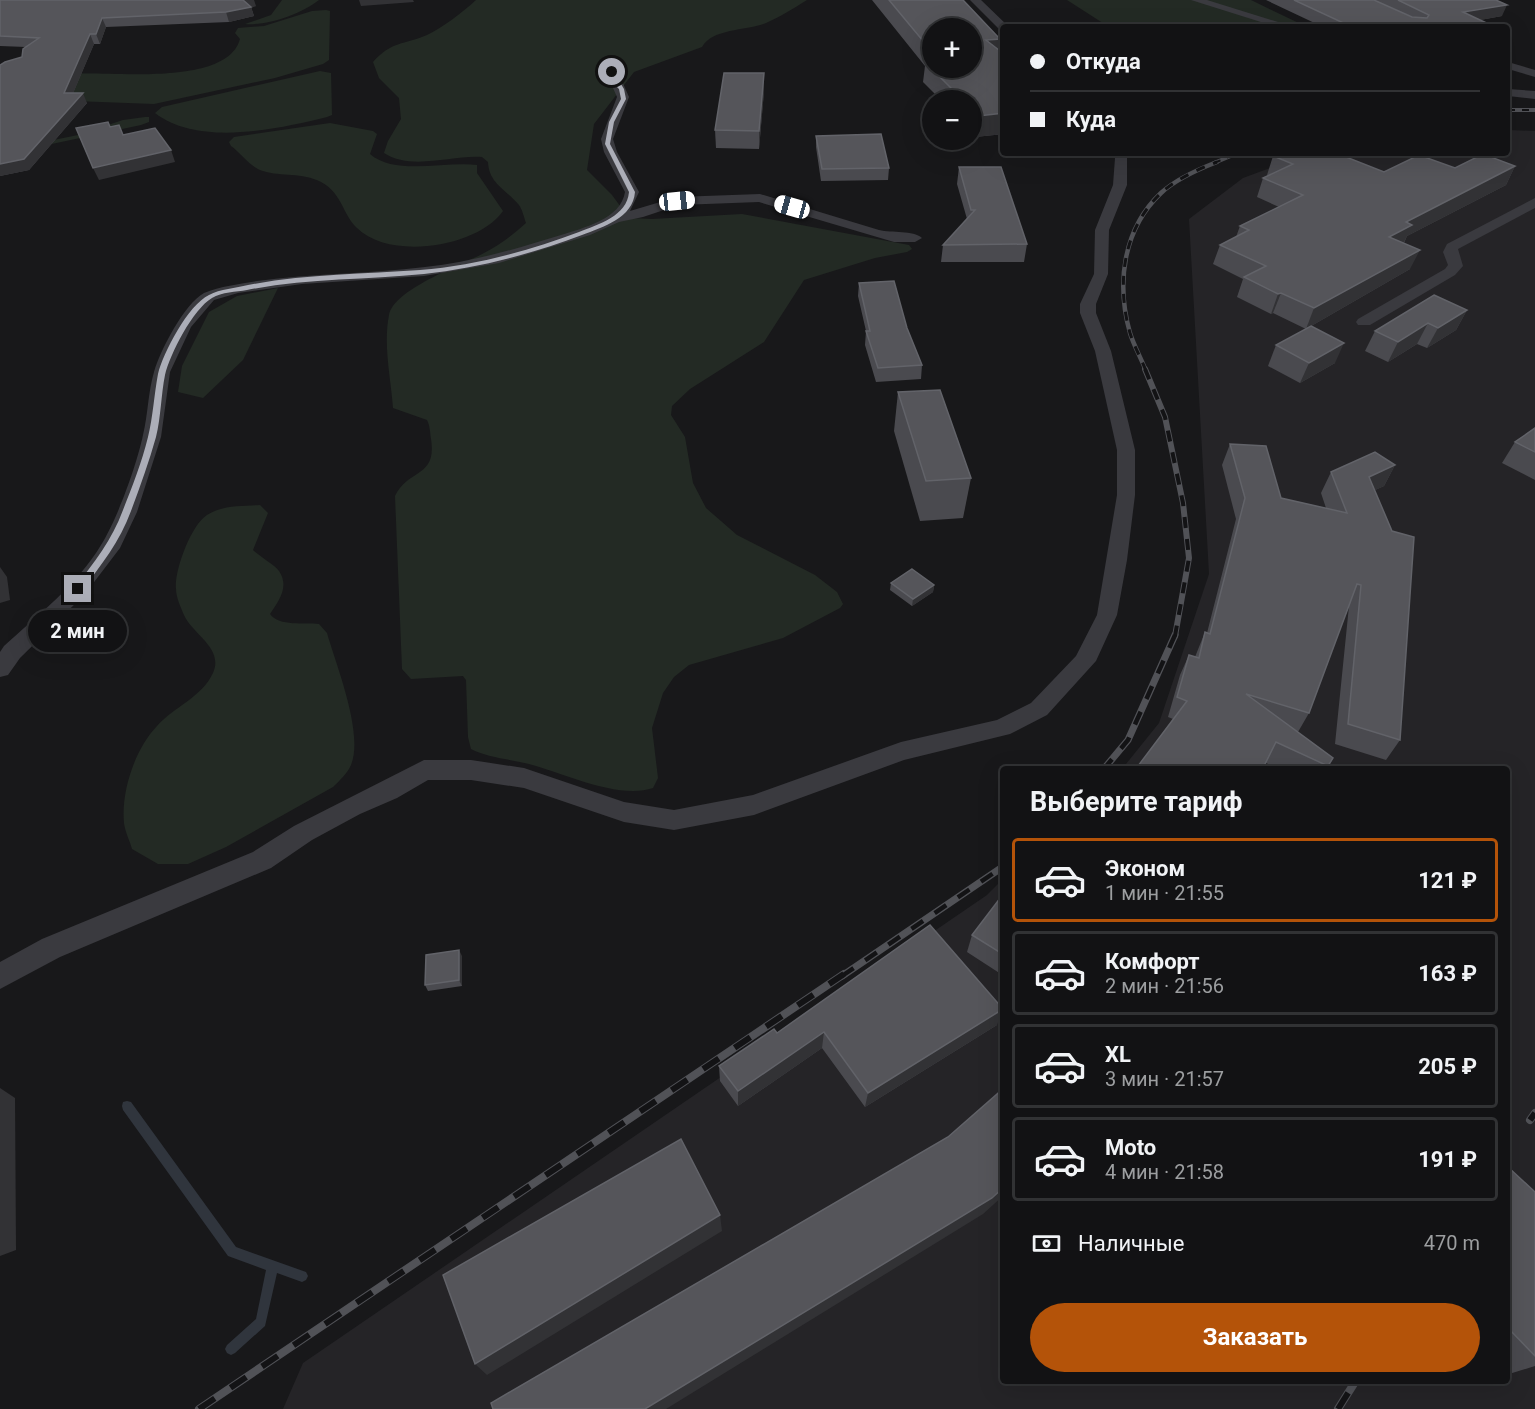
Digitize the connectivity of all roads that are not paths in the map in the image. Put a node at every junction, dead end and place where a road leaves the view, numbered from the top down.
1 (975, 0) edge
2 (1196, 0) edge
3 (1000, 24) edge
4 (1279, 24) edge
5 (616, 66) dead end
6 (1510, 66) edge
7 (1535, 74) edge
8 (1510, 93) edge
9 (1535, 94) edge
10 (1120, 156) edge
11 (1535, 202) edge
12 (615, 218) junction
13 (915, 238) dead end
14 (1364, 322) dead end
15 (0, 669) edge
16 (0, 976) edge

1 - 3 street
2 - 4 street
5 - 12 street
6 - 7 street
8 - 9 street
10 - 16 street
11 - 14 street
12 - 13 street
12 - 15 street

